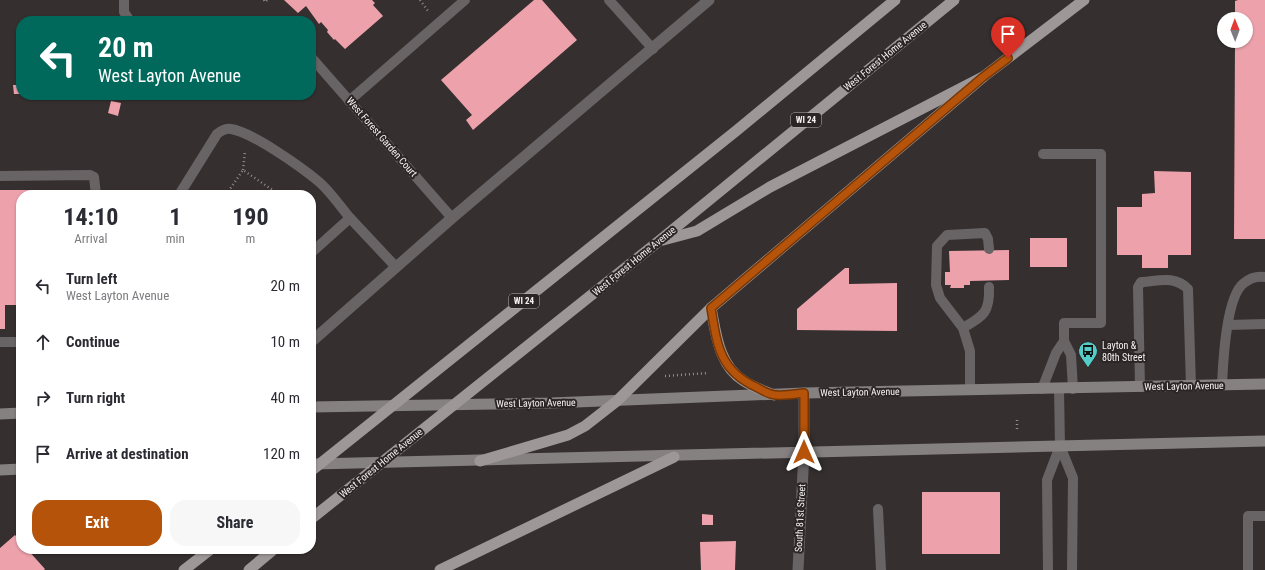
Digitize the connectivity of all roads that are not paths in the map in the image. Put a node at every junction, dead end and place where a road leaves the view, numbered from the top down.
1 (124, 0) edge
2 (465, 0) edge
3 (609, 0) edge
4 (709, 0) edge
5 (895, 0) edge
6 (954, 0) edge
7 (1084, 0) edge
8 (127, 16) edge
9 (653, 49) junction
10 (316, 63) edge
11 (983, 77) junction
12 (349, 100) junction
13 (1043, 154) dead end
14 (0, 176) edge
15 (96, 190) edge
16 (182, 190) edge
17 (350, 218) junction
18 (452, 218) junction
19 (659, 241) junction
20 (316, 248) edge
21 (989, 249) dead end
22 (396, 267) junction
23 (1265, 277) edge
24 (989, 287) dead end
25 (711, 308) junction
26 (1265, 324) edge
27 (1228, 325) junction
28 (963, 328) junction
29 (316, 338) edge
30 (1064, 341) junction
31 (0, 342) edge
32 (16, 342) edge
33 (1265, 384) edge
34 (1222, 385) junction
35 (1191, 386) junction
36 (1140, 387) junction
37 (1042, 389) junction
38 (1059, 389) junction
39 (1073, 389) junction
40 (970, 390) junction
41 (804, 393) junction
42 (774, 395) junction
43 (617, 401) junction
44 (316, 407) edge
45 (16, 413) edge
46 (0, 414) edge
47 (1265, 441) edge
48 (1060, 446) junction
49 (804, 452) junction
50 (674, 457) junction
51 (480, 461) junction
52 (316, 464) edge
53 (316, 467) edge
54 (16, 469) edge
55 (0, 470) edge
56 (878, 509) dead end
57 (316, 515) edge
58 (1265, 516) edge
59 (205, 554) edge
60 (268, 554) edge
61 (184, 570) edge
62 (248, 570) edge
63 (440, 570) edge
64 (798, 570) edge
65 (881, 570) edge
66 (1048, 570) edge
67 (1072, 570) edge
68 (1248, 570) edge

1 - 8 lane
2 - 12 lane
3 - 9 lane
4 - 9 street
5 - 53 main road, WI 24
6 - 19 main road, West Forest Home Avenue / WI 24
7 - 11 main road
9 - 18 street
10 - 12 lane, West Forest Garden Court
11 - 19 main road
11 - 25 main road
12 - 18 lane, West Forest Garden Court
13 - 30 lane
14 - 15 lane
16 - 17 lane
17 - 20 lane
17 - 22 lane
18 - 22 street
19 - 57 main road, West Forest Home Avenue / WI 24
21 - 28 lane
22 - 29 street
23 - 27 lane
24 - 28 lane
25 - 42 main road
25 - 43 main road
26 - 27 lane
27 - 34 lane
28 - 40 lane
30 - 37 lane
30 - 39 lane
31 - 32 lane
33 - 34 main road, West Layton Avenue
34 - 35 main road, West Layton Avenue
35 - 36 main road, West Layton Avenue
35 - 36 lane
36 - 39 main road, West Layton Avenue
37 - 38 main road, West Layton Avenue
37 - 40 main road, West Layton Avenue
38 - 39 main road, West Layton Avenue
38 - 48 lane
40 - 41 main road, West Layton Avenue
41 - 42 main road, West Layton Avenue
41 - 49 street, South 81st Street
42 - 43 main road, West Layton Avenue
43 - 44 main road, West Layton Avenue
43 - 51 main road
45 - 46 main road
47 - 48 main road
48 - 49 main road
48 - 66 lane
48 - 67 lane
49 - 50 main road
49 - 64 street, South 81st Street
50 - 51 main road
50 - 63 main road
51 - 52 main road
54 - 55 main road
56 - 65 lane
58 - 68 lane
59 - 61 main road
60 - 62 main road

